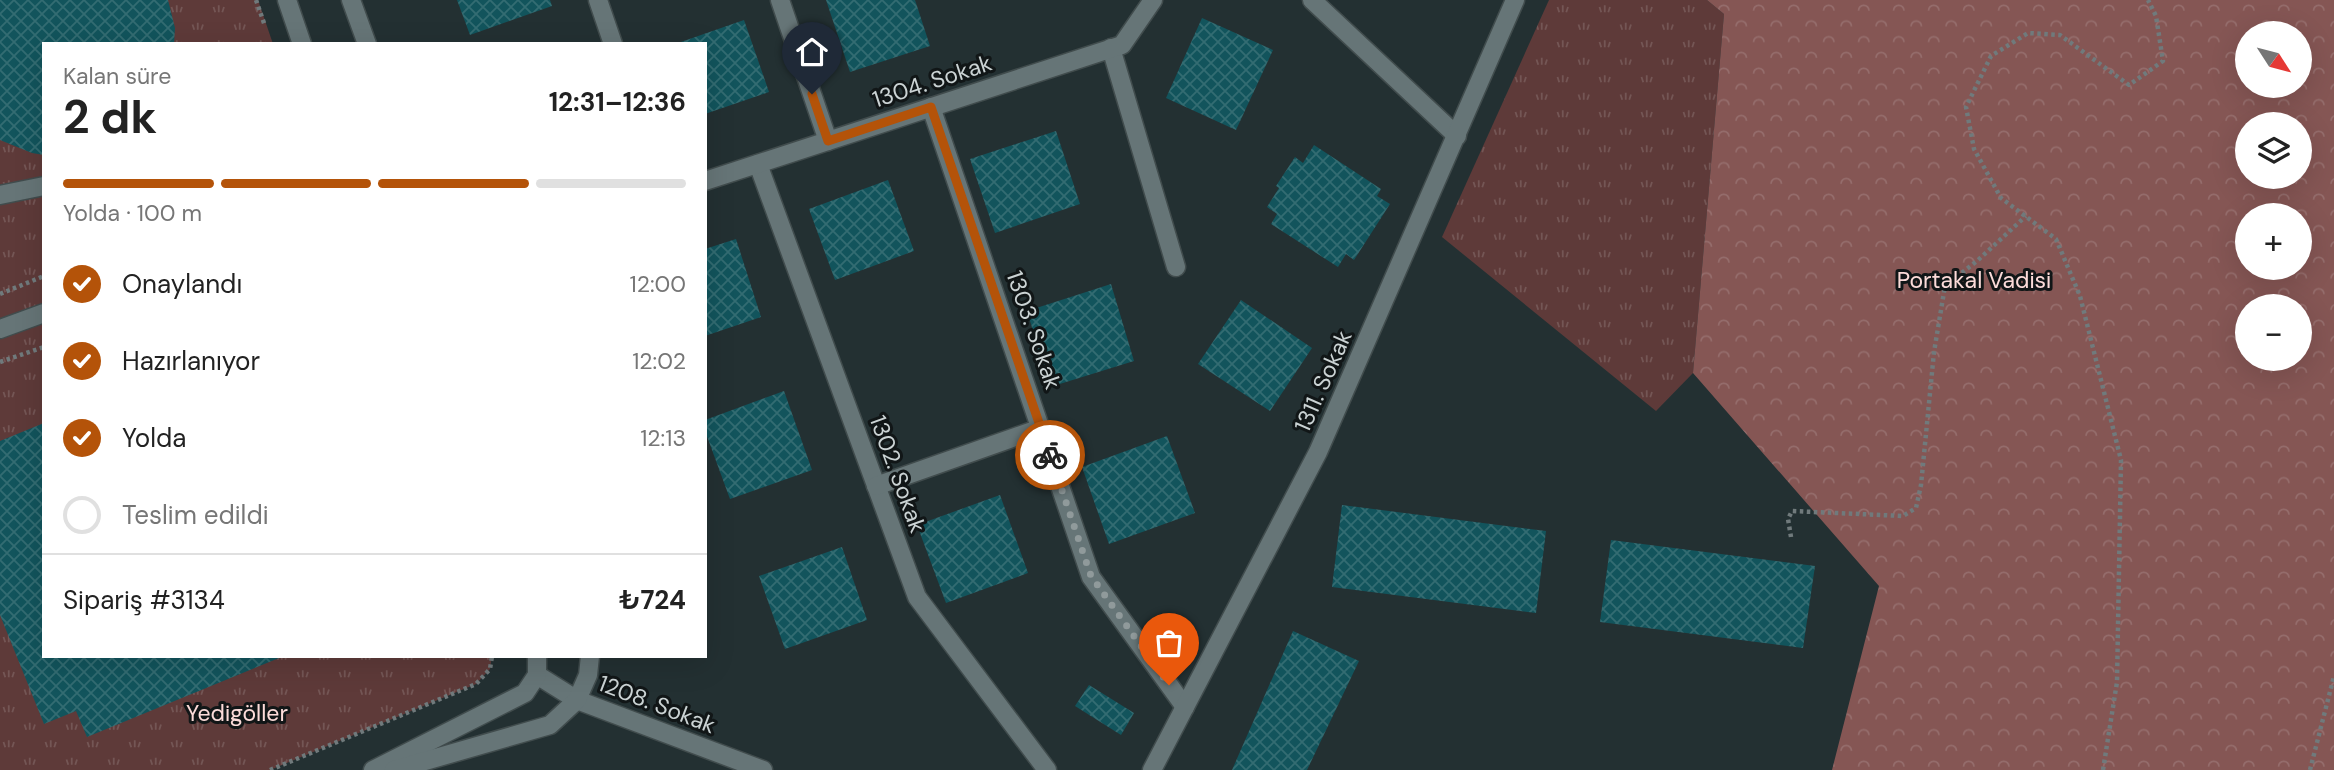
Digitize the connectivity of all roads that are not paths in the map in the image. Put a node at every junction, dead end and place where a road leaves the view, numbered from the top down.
1 (287, 0) edge
2 (351, 0) edge
3 (598, 0) edge
4 (779, 0) edge
5 (1153, 0) edge
6 (1312, 0) edge
7 (1515, 0) edge
8 (301, 42) edge
9 (366, 42) edge
10 (612, 42) edge
11 (1111, 48) junction
12 (931, 107) junction
13 (1457, 136) junction
14 (828, 141) junction
15 (758, 164) junction
16 (707, 180) edge
17 (42, 186) edge
18 (0, 195) edge
19 (1176, 267) dead end
20 (42, 314) edge
21 (0, 329) edge
22 (1041, 428) junction
23 (876, 486) junction
24 (537, 658) edge
25 (590, 658) edge
26 (537, 675) junction
27 (577, 700) junction
28 (1185, 707) junction
29 (373, 770) edge
30 (394, 770) edge
31 (763, 770) edge
32 (1047, 770) edge
33 (1152, 770) edge

1 - 8 street
2 - 9 street
3 - 10 street
4 - 14 street
5 - 11 street, 1304. Sokak
6 - 13 street
7 - 13 street, 1311. Sokak
11 - 12 street, 1304. Sokak
11 - 19 street
12 - 14 street, 1304. Sokak
12 - 22 street, 1303. Sokak
13 - 28 street, 1311. Sokak
14 - 15 street, 1304. Sokak
15 - 16 street, 1304. Sokak
15 - 23 street, 1302. Sokak
17 - 18 street
20 - 21 street
22 - 23 street
22 - 28 street, 1303. Sokak
23 - 32 street, 1302. Sokak
24 - 26 street
25 - 27 street
26 - 27 street, 1208. Sokak
26 - 29 street
27 - 30 street
27 - 31 street, 1208. Sokak
28 - 33 street, 1311. Sokak

